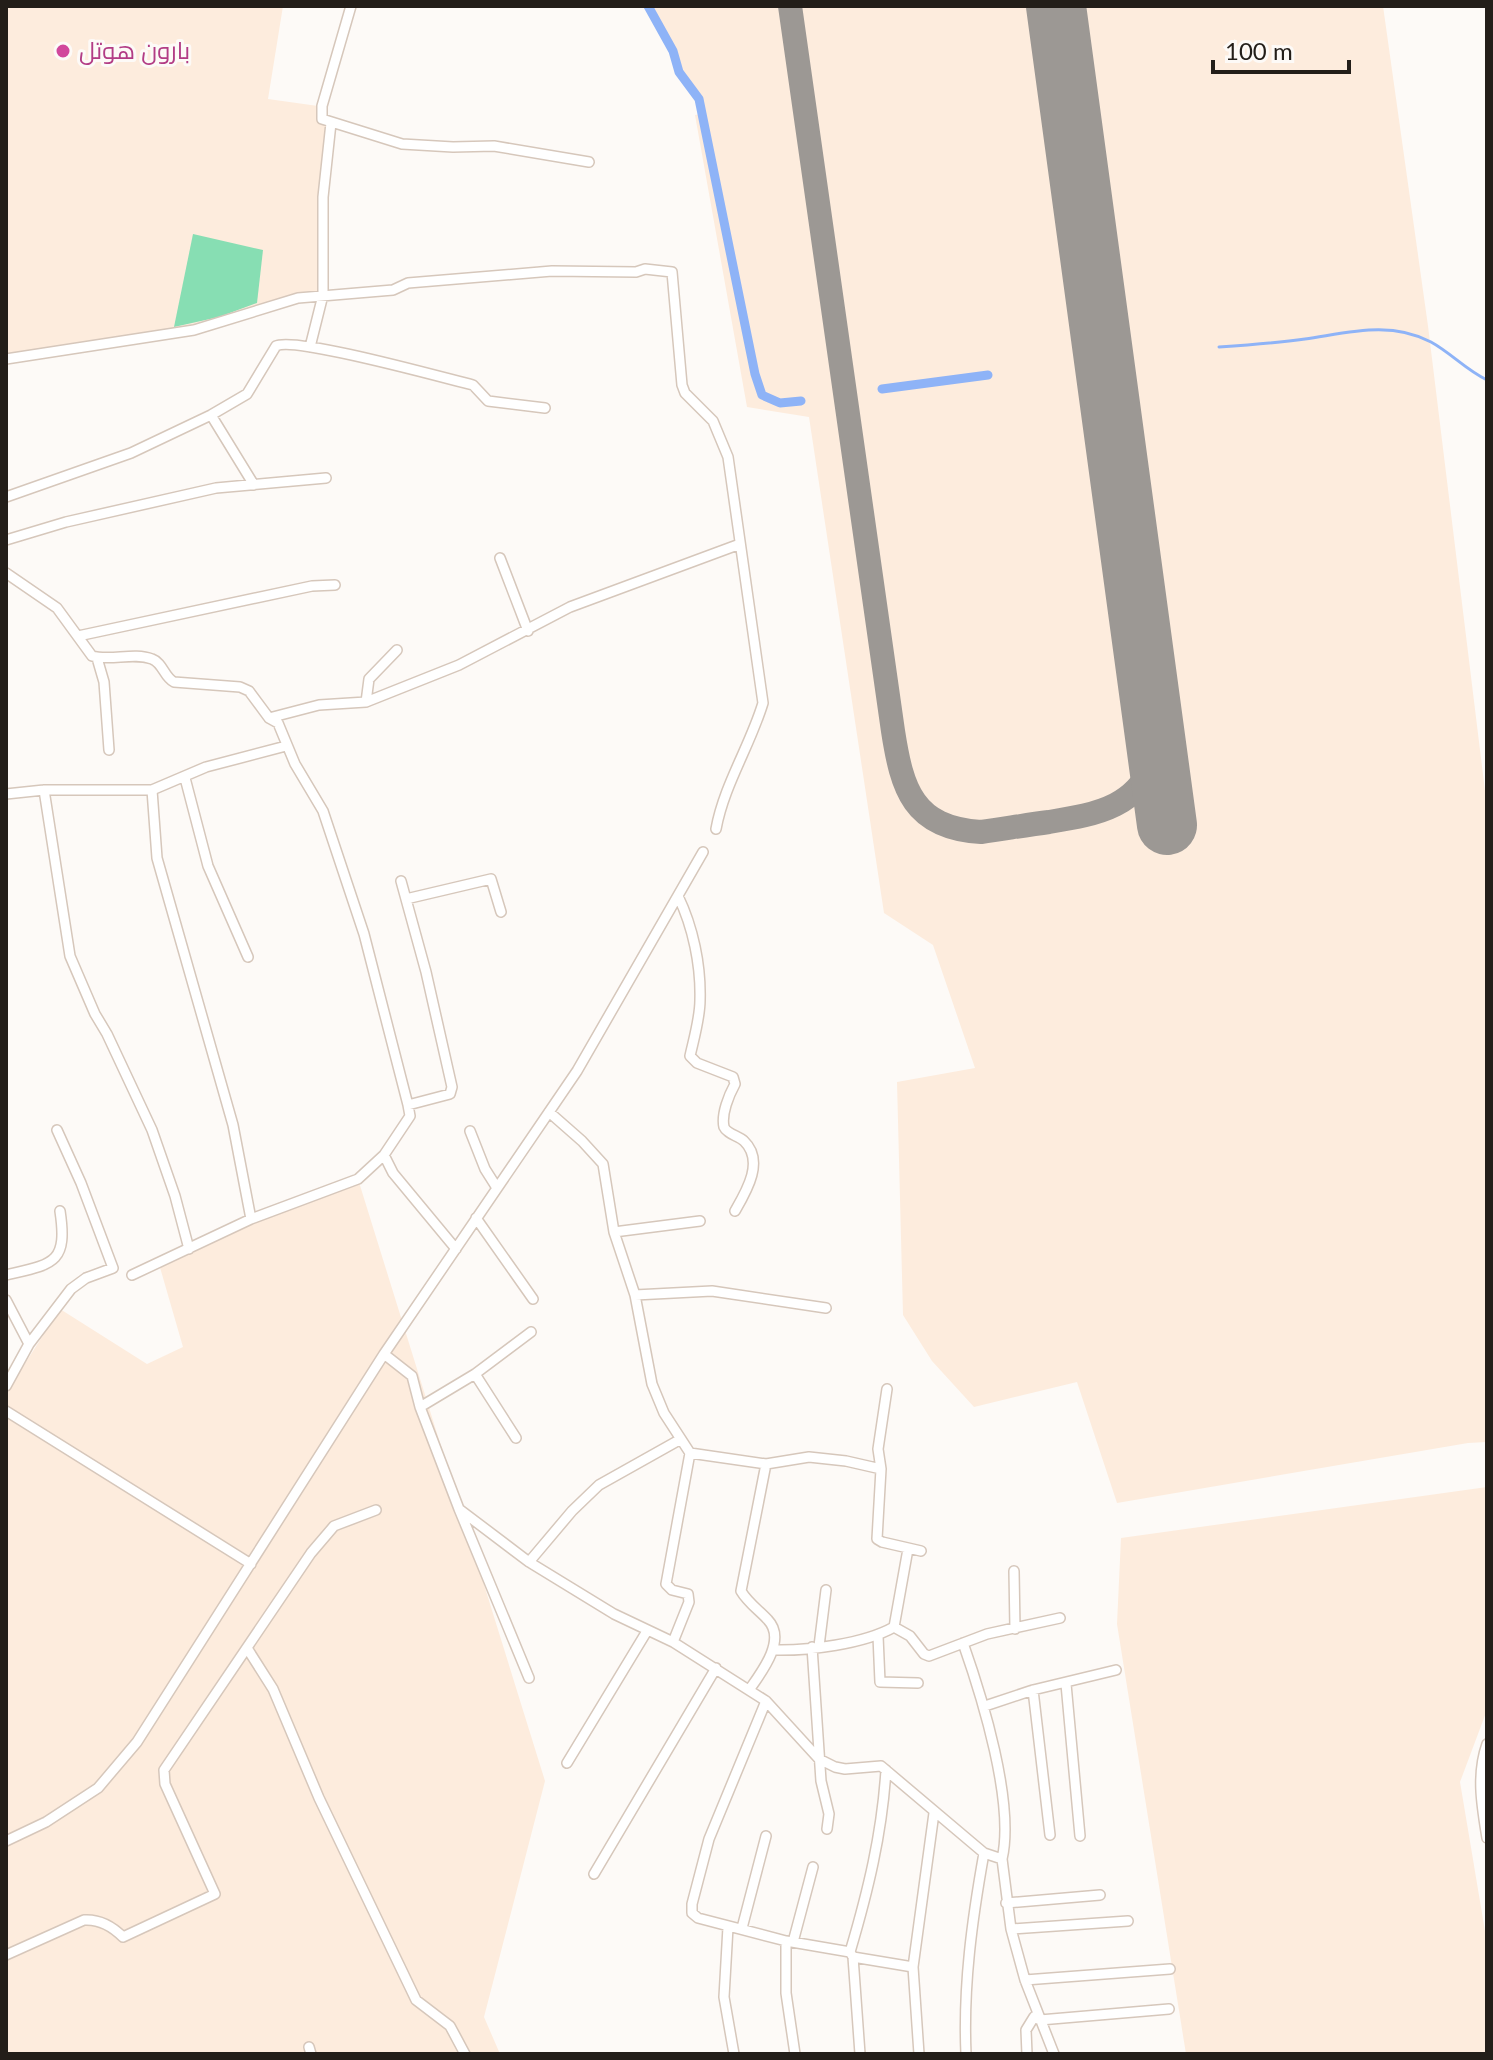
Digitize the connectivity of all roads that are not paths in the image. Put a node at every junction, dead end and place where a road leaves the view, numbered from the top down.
1 (351, 6) edge
2 (331, 123) junction
3 (589, 162) dead end
4 (323, 295) junction
5 (310, 347) junction
6 (6, 359) edge
7 (545, 408) dead end
8 (211, 415) junction
9 (326, 478) dead end
10 (254, 485) junction
11 (6, 497) edge
12 (6, 540) edge
13 (740, 544) junction
14 (500, 558) dead end
15 (6, 573) edge
16 (335, 585) dead end
17 (528, 631) junction
18 (78, 636) junction
19 (397, 650) dead end
20 (97, 658) junction
21 (366, 702) junction
22 (269, 718) junction
23 (286, 746) junction
24 (109, 750) dead end
25 (185, 778) junction
26 (44, 790) junction
27 (152, 790) junction
28 (6, 794) edge
29 (716, 829) dead end
30 (703, 852) dead end
31 (401, 881) dead end
32 (678, 896) junction
33 (406, 899) junction
34 (501, 912) dead end
35 (248, 957) dead end
36 (408, 1105) junction
37 (549, 1112) junction
38 (57, 1130) dead end
39 (470, 1131) dead end
40 (384, 1155) junction
41 (497, 1188) junction
42 (60, 1211) dead end
43 (735, 1211) dead end
44 (476, 1218) junction
45 (251, 1219) junction
46 (700, 1221) dead end
47 (614, 1232) junction
48 (189, 1249) junction
49 (456, 1249) junction
50 (6, 1275) edge
51 (132, 1275) dead end
52 (635, 1295) junction
53 (533, 1299) dead end
54 (6, 1300) edge
55 (826, 1308) dead end
56 (531, 1332) dead end
57 (29, 1344) junction
58 (384, 1354) junction
59 (475, 1374) junction
60 (6, 1386) edge
61 (887, 1389) dead end
62 (420, 1407) junction
63 (6, 1411) edge
64 (516, 1438) dead end
65 (681, 1439) junction
66 (690, 1453) junction
67 (766, 1464) junction
68 (881, 1469) junction
69 (459, 1509) junction
70 (376, 1510) dead end
71 (908, 1549) junction
72 (921, 1551) dead end
73 (529, 1562) junction
74 (251, 1564) junction
75 (1014, 1571) dead end
76 (826, 1590) dead end
77 (1060, 1618) dead end
78 (894, 1627) junction
79 (1015, 1629) junction
80 (647, 1631) junction
81 (878, 1636) junction
82 (673, 1642) junction
83 (963, 1643) junction
84 (816, 1647) junction
85 (247, 1648) junction
86 (773, 1650) junction
87 (716, 1668) junction
88 (1116, 1670) dead end
89 (529, 1678) dead end
90 (918, 1683) dead end
91 (1066, 1684) junction
92 (749, 1690) junction
93 (1033, 1690) junction
94 (766, 1701) junction
95 (985, 1706) junction
96 (1487, 1744) edge
97 (819, 1759) junction
98 (567, 1763) dead end
99 (886, 1770) junction
100 (934, 1813) junction
101 (827, 1829) dead end
102 (1050, 1835) dead end
103 (766, 1836) dead end
104 (1080, 1836) dead end
105 (1487, 1838) edge
106 (6, 1841) edge
107 (984, 1853) junction
108 (1002, 1859) junction
109 (813, 1867) dead end
110 (594, 1874) dead end
111 (1100, 1895) dead end
112 (1006, 1903) junction
113 (1128, 1921) dead end
114 (728, 1927) junction
115 (742, 1928) junction
116 (1011, 1929) junction
117 (790, 1942) junction
118 (852, 1954) junction
119 (6, 1955) edge
120 (913, 1967) junction
121 (1170, 1969) dead end
122 (1025, 1980) junction
123 (1169, 2009) dead end
124 (1040, 2020) junction
125 (464, 2054) edge
126 (734, 2054) edge
127 (795, 2054) edge
128 (860, 2054) edge
129 (919, 2054) edge
130 (966, 2054) edge
131 (1027, 2054) edge
132 (1054, 2054) edge

1 - 2 street
2 - 3 street
2 - 4 street
4 - 5 street
4 - 6 street
4 - 13 street
5 - 7 street
5 - 8 street
8 - 10 street
8 - 11 street
9 - 10 street
10 - 12 street
13 - 17 street
13 - 29 street
14 - 17 street
15 - 18 street
16 - 18 street
17 - 21 street
18 - 20 street
19 - 21 street
20 - 22 street
20 - 24 street
21 - 22 street
22 - 23 street
23 - 25 street
23 - 36 street
25 - 27 street
25 - 35 street
26 - 27 street
26 - 28 street
26 - 48 street
27 - 45 street
30 - 32 street
31 - 33 street
32 - 37 street
32 - 43 street
33 - 34 street
33 - 36 street
36 - 40 street
37 - 41 street
37 - 47 street
38 - 57 street
39 - 41 street
40 - 45 street
40 - 49 street
41 - 44 street
42 - 50 street
44 - 49 street
44 - 53 street
45 - 48 street
46 - 47 street
47 - 52 street
48 - 51 street
49 - 58 street
52 - 55 street
52 - 65 street
54 - 57 street
56 - 59 street
57 - 60 street
58 - 62 street
58 - 74 street
59 - 62 street
59 - 64 street
61 - 68 street
62 - 69 street
63 - 74 street
65 - 66 street
65 - 73 street
66 - 67 street
66 - 82 street
67 - 68 street
67 - 86 street
68 - 71 street
69 - 73 street
69 - 89 street
70 - 85 street
71 - 72 street
71 - 78 street
73 - 80 street
74 - 106 street
75 - 79 street
76 - 84 street
77 - 79 street
78 - 81 street
78 - 83 street
79 - 83 street
80 - 82 street
80 - 98 street
81 - 84 street
81 - 90 street
82 - 87 street
83 - 95 street
84 - 86 street
84 - 97 street
85 - 119 street
85 - 125 street
86 - 92 street
87 - 92 street
87 - 110 street
88 - 91 street
91 - 93 street
91 - 104 street
92 - 94 street
93 - 95 street
93 - 102 street
94 - 97 street
94 - 114 street
95 - 108 street
96 - 105 street
97 - 99 street
97 - 101 street
99 - 100 street
99 - 118 street
100 - 107 street
100 - 120 street
103 - 115 street
107 - 108 street
107 - 130 street
108 - 112 street
109 - 117 street
111 - 112 street
112 - 116 street
113 - 116 street
114 - 115 street
114 - 126 street
115 - 117 street
116 - 122 street
117 - 118 street
117 - 127 street
118 - 120 street
118 - 128 street
120 - 129 street
121 - 122 street
122 - 124 street
123 - 124 street
124 - 131 street
124 - 132 street

